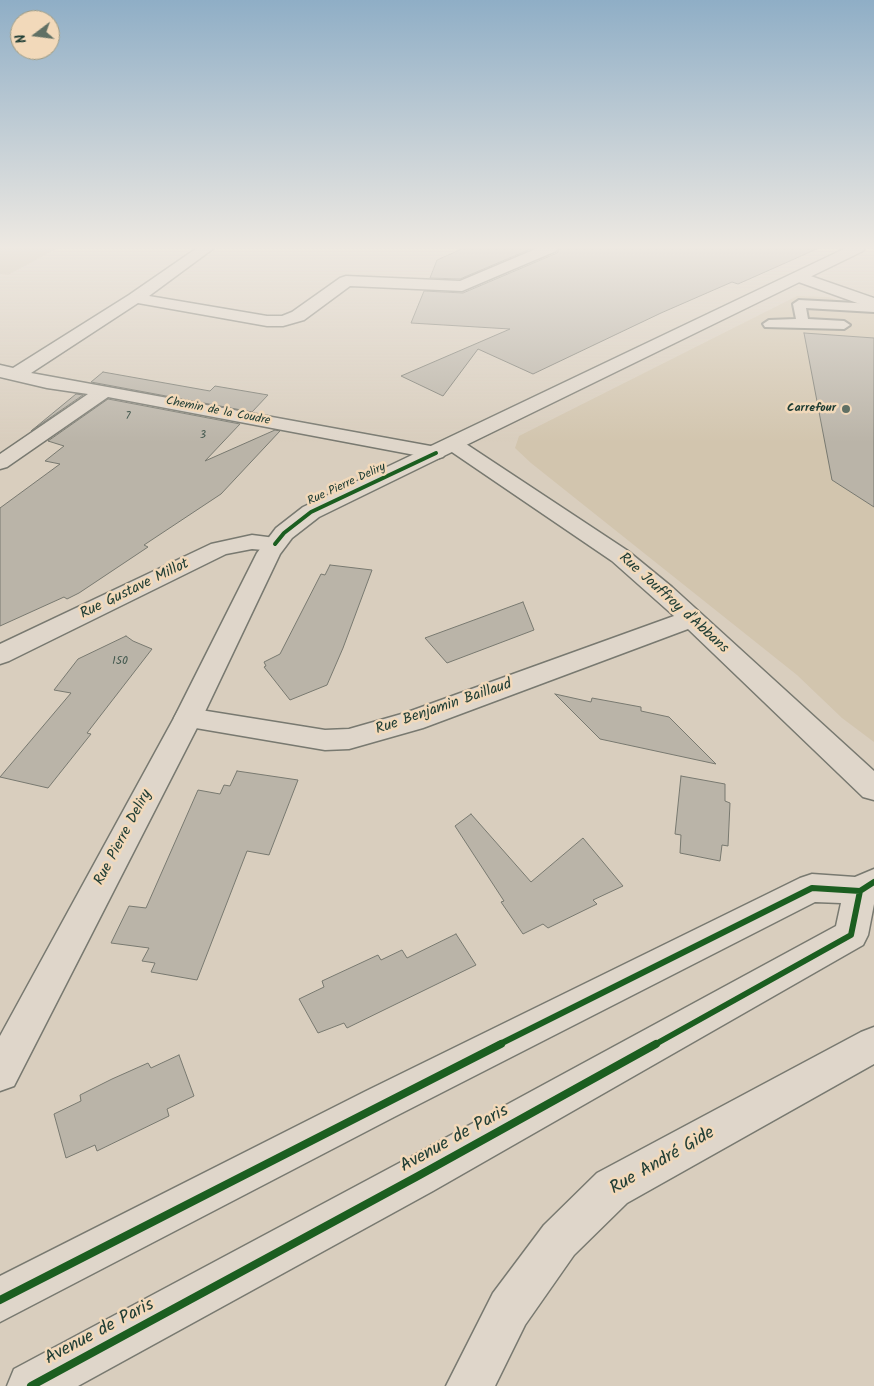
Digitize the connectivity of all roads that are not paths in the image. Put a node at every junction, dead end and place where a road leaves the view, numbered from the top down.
1 (110, 313) edge
2 (220, 313) edge
3 (303, 313) edge
4 (726, 313) edge
5 (801, 313) edge
6 (803, 323) junction
7 (769, 324) dead end
8 (844, 325) dead end
9 (8, 372) edge
10 (105, 391) junction
11 (444, 448) junction
12 (0, 463) edge
13 (275, 544) junction
14 (692, 619) junction
15 (0, 654) edge
16 (188, 718) junction
17 (874, 789) edge
18 (867, 886) edge
19 (874, 1044) edge
20 (0, 1073) edge
21 (0, 1300) edge
22 (31, 1386) edge
23 (470, 1386) edge

1 - 9 street
2 - 3 street
4 - 11 street, Rue Pierre Deliry
5 - 6 lane
6 - 7 lane
6 - 8 lane
9 - 10 street, Chemin de la Coudre
10 - 11 street, Chemin de la Coudre
10 - 12 street
11 - 13 street, Rue Pierre Deliry
11 - 14 street, Rue Jouffroy d'Abbans
13 - 15 street, Rue Gustave Millot
13 - 16 street, Rue Pierre Deliry
14 - 16 street, Rue Benjamin Baillaud
14 - 17 street, Rue Jouffroy d'Abbans
16 - 20 street, Rue Pierre Deliry
18 - 21 street, Avenue de Paris
18 - 22 street, Avenue de Paris
19 - 23 street, Rue André Gide

